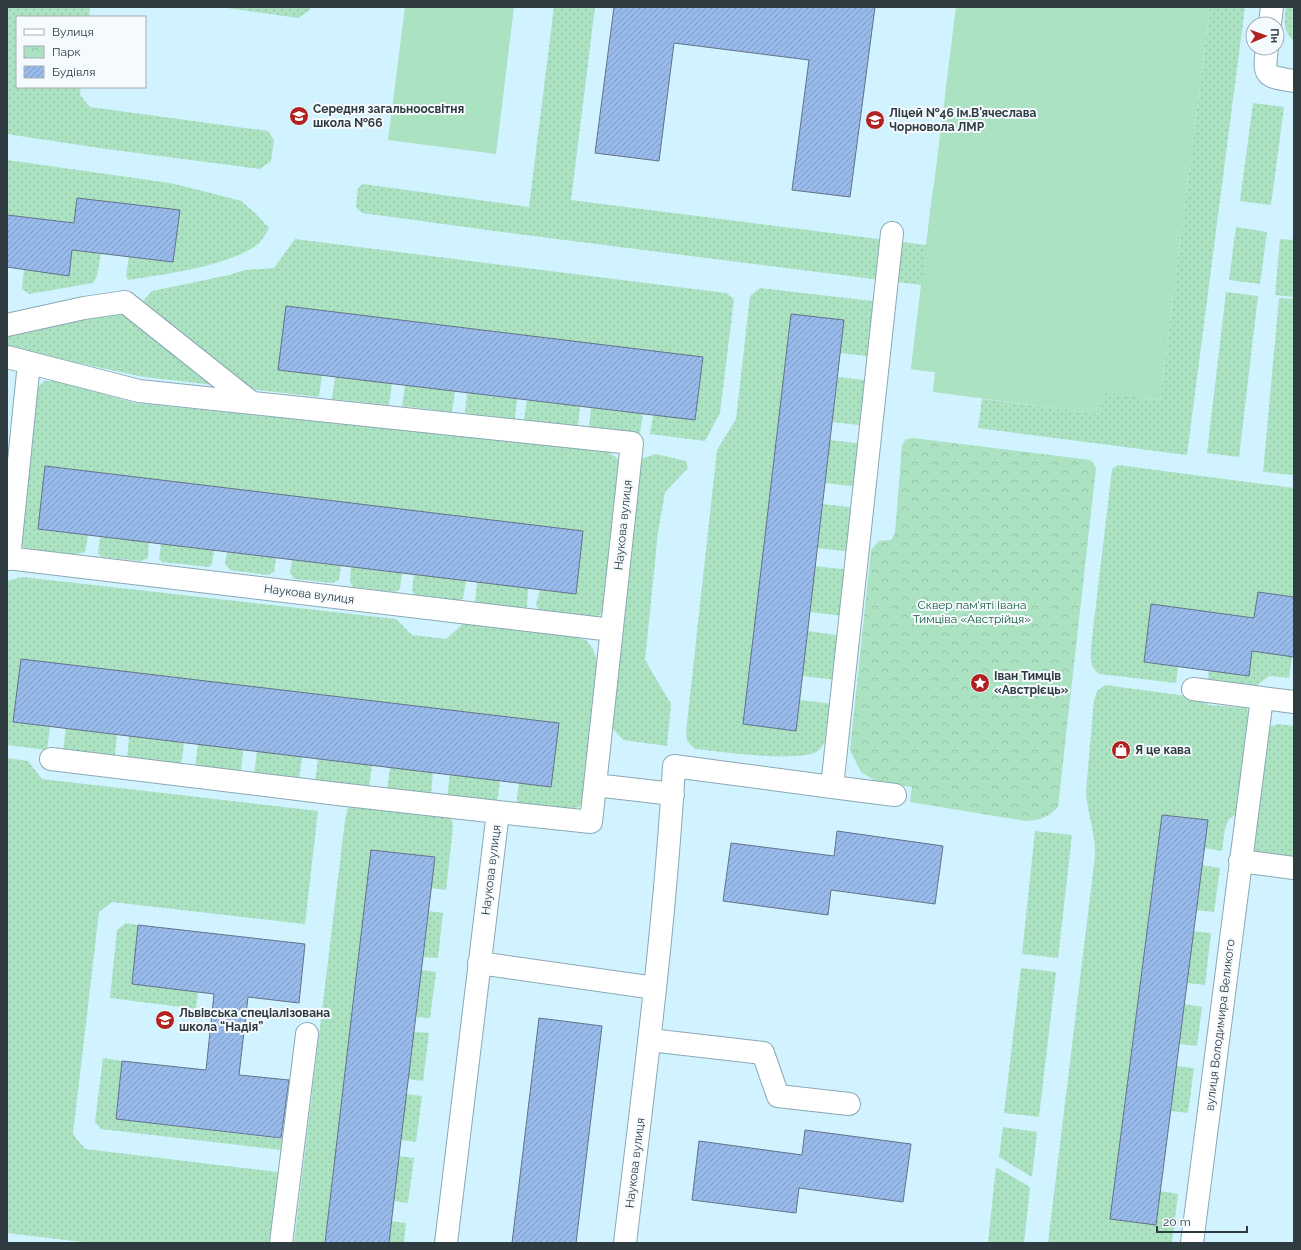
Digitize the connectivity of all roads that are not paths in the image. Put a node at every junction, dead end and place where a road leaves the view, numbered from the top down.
1 (1266, 56) edge
2 (1294, 81) edge
3 (892, 233) dead end
4 (7, 325) edge
5 (7, 357) edge
6 (29, 363) junction
7 (252, 403) junction
8 (8, 559) edge
9 (612, 630) junction
10 (1194, 689) dead end
11 (1262, 698) junction
12 (1294, 702) edge
13 (51, 759) dead end
14 (595, 784) junction
15 (832, 787) junction
16 (672, 794) junction
17 (895, 795) dead end
18 (498, 812) junction
19 (1240, 861) junction
20 (1294, 868) edge
21 (479, 963) junction
22 (655, 988) junction
23 (307, 1034) dead end
24 (650, 1040) junction
25 (849, 1104) dead end
26 (281, 1243) edge
27 (446, 1243) edge
28 (625, 1243) edge
29 (1192, 1243) edge

1 - 2 lane
3 - 15 lane
4 - 7 lane
5 - 6 lane
6 - 7 lane
6 - 8 lane
7 - 9 lane, Наукова вулиця
8 - 9 lane, Наукова вулиця
9 - 14 lane, Наукова вулиця
10 - 11 lane
11 - 12 lane
11 - 19 lane, вулиця Володимира Великого
13 - 18 lane
14 - 16 lane
14 - 18 lane, Наукова вулиця
15 - 16 lane, Наукова вулиця
15 - 17 lane
16 - 22 lane, Наукова вулиця
18 - 21 lane, Наукова вулиця
19 - 20 lane
19 - 29 lane, вулиця Володимира Великого
21 - 22 lane
21 - 27 lane, Наукова вулиця
22 - 24 lane, Наукова вулиця
23 - 26 lane
24 - 25 lane
24 - 28 lane, Наукова вулиця

